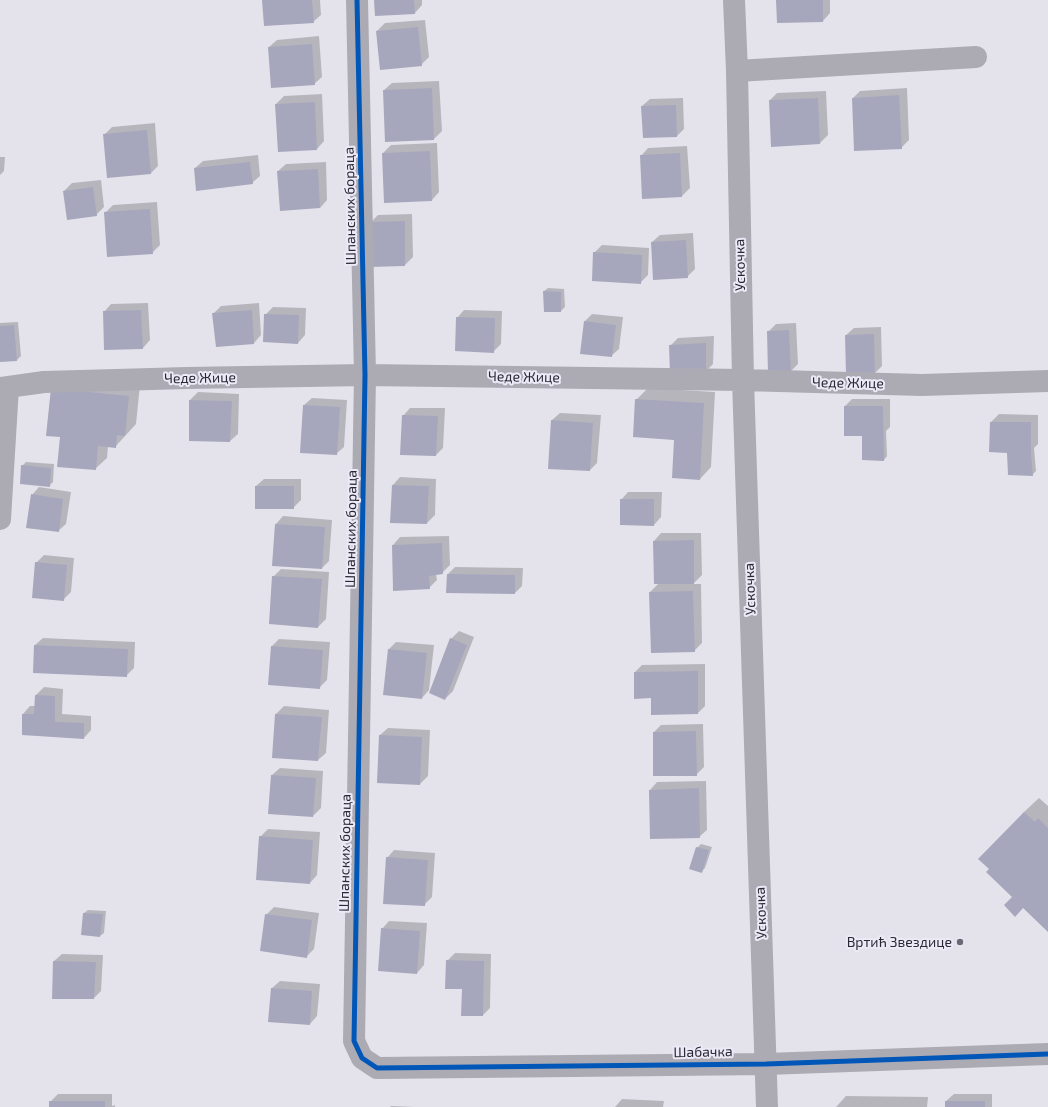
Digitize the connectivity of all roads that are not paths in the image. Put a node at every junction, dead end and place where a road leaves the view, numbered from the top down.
1 (357, 0) edge
2 (734, 0) edge
3 (976, 57) dead end
4 (736, 72) junction
5 (365, 375) junction
6 (743, 380) junction
7 (1048, 381) edge
8 (4, 388) edge
9 (0, 519) edge
10 (1048, 1054) edge
11 (362, 1058) joint
12 (766, 1064) junction
13 (767, 1107) edge

1 - 5 street, Шпанских бораца
2 - 4 street, Ускочка
3 - 4 street
4 - 6 street, Ускочка
5 - 6 street, Чеде Жице
5 - 8 street, Чеде Жице
5 - 11 street, Шпанских бораца
6 - 7 street, Чеде Жице
6 - 12 street, Ускочка
8 - 9 street
10 - 12 street, Шабачка
11 - 12 street, Шабачка
12 - 13 street, Ускочка

